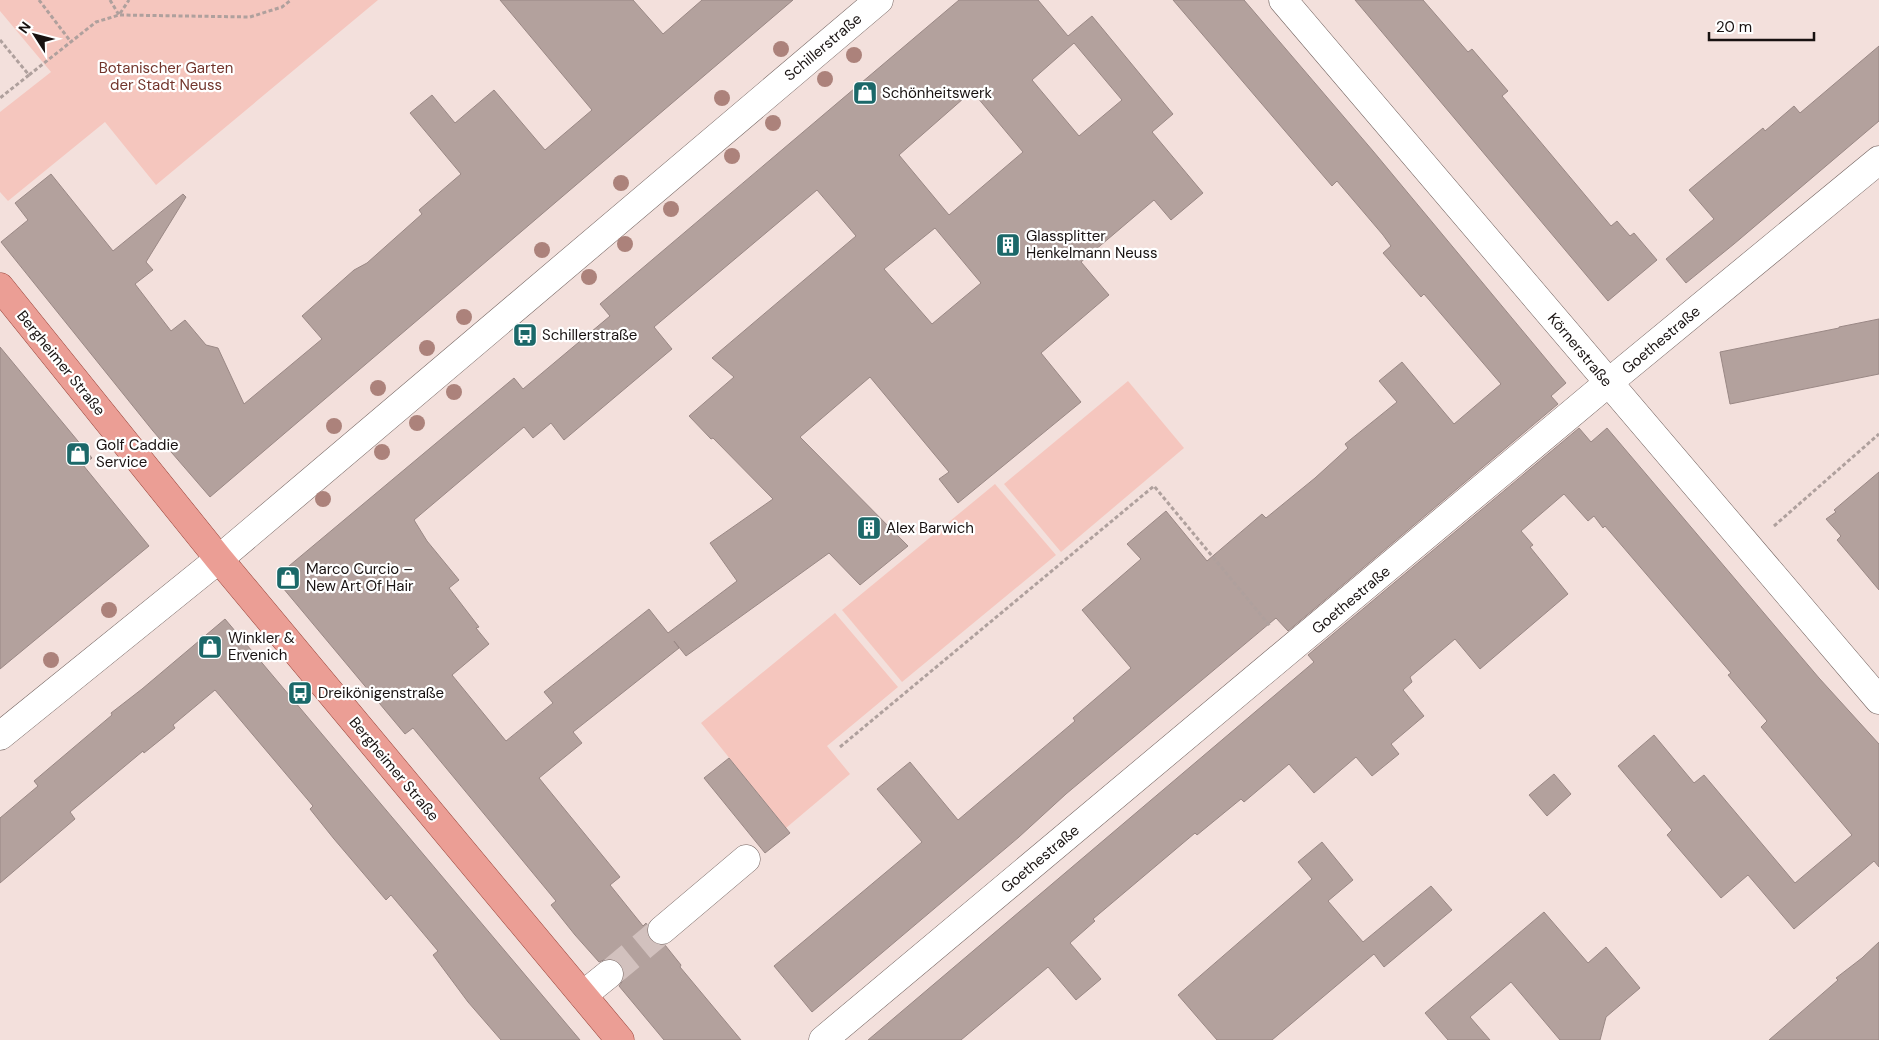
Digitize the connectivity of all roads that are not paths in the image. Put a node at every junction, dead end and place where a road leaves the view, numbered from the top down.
1 (879, 0) edge
2 (1283, 0) edge
3 (1879, 160) edge
4 (0, 287) edge
5 (1608, 383) junction
6 (219, 559) junction
7 (1879, 700) edge
8 (0, 736) edge
9 (746, 859) dead end
10 (662, 930) tunnel mouth
11 (609, 974) tunnel mouth
12 (583, 995) junction
13 (620, 1040) edge
14 (822, 1040) edge

1 - 6 street, Schillerstraße
2 - 5 street, Körnerstraße
3 - 5 street, Goethestraße
4 - 6 main road, Bergheimer Straße
5 - 7 street, Körnerstraße
5 - 14 street, Goethestraße
6 - 8 street
6 - 12 main road, Bergheimer Straße
9 - 10 street
11 - 12 street
12 - 13 main road, Bergheimer Straße

